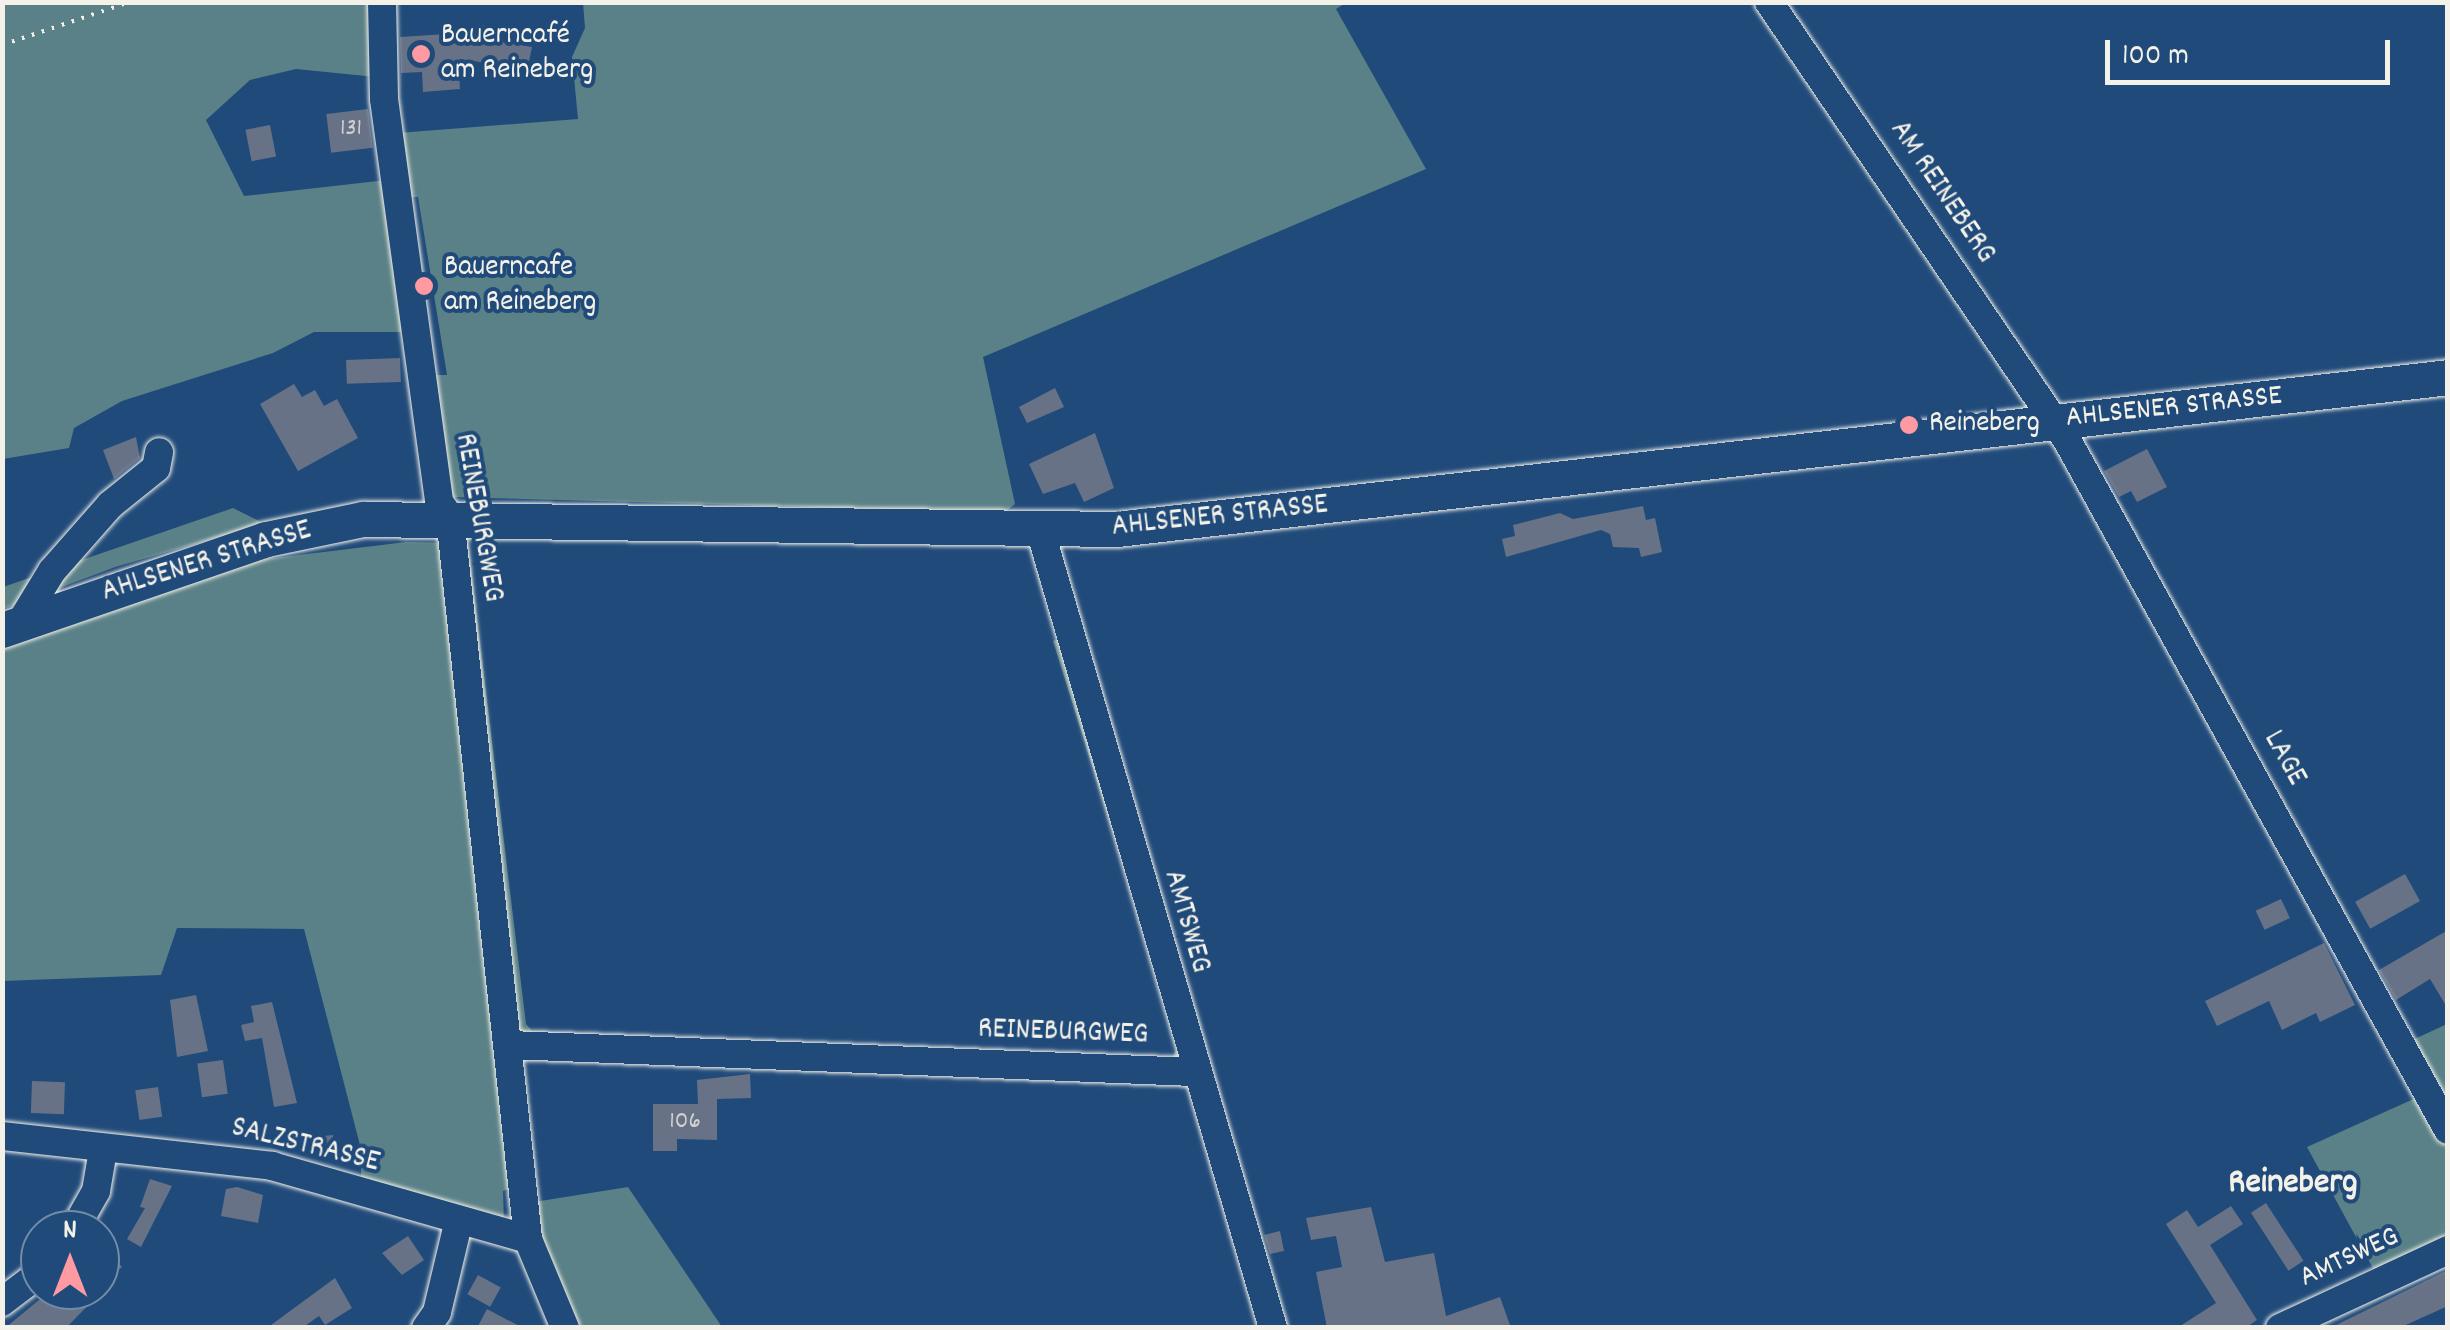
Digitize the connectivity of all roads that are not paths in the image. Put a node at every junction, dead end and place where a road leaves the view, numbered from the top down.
1 (382, 2) edge
2 (1769, 2) edge
3 (2448, 377) edge
4 (2056, 422) junction
5 (159, 452) dead end
6 (450, 517) junction
7 (1040, 533) junction
8 (10, 628) edge
9 (510, 1045) junction
10 (1194, 1072) junction
11 (2448, 1130) edge
12 (2, 1136) edge
13 (103, 1150) junction
14 (85, 1210) edge
15 (458, 1224) junction
16 (528, 1238) junction
17 (2448, 1250) edge
18 (426, 1328) edge
19 (565, 1328) edge
20 (1273, 1328) edge
21 (2280, 1328) edge

1 - 6 street, REINEBURGWEG
2 - 4 street, AM REINEBERG
3 - 4 main road, AHLSENER STRASSE
4 - 7 main road, AHLSENER STRASSE
4 - 11 street, LAGE
5 - 8 street
6 - 7 main road, AHLSENER STRASSE
6 - 8 main road, AHLSENER STRASSE
6 - 9 street, REINEBURGWEG
7 - 10 street, AMTSWEG
9 - 10 street, REINEBURGWEG
9 - 16 street, REINEBURGWEG
10 - 20 street, AMTSWEG
12 - 13 street, SALZSTRASSE
13 - 14 street
13 - 15 street, SALZSTRASSE
15 - 16 street, SALZSTRASSE
15 - 18 street
16 - 19 street, REINEBURGWEG
17 - 21 street, AMTSWEG

